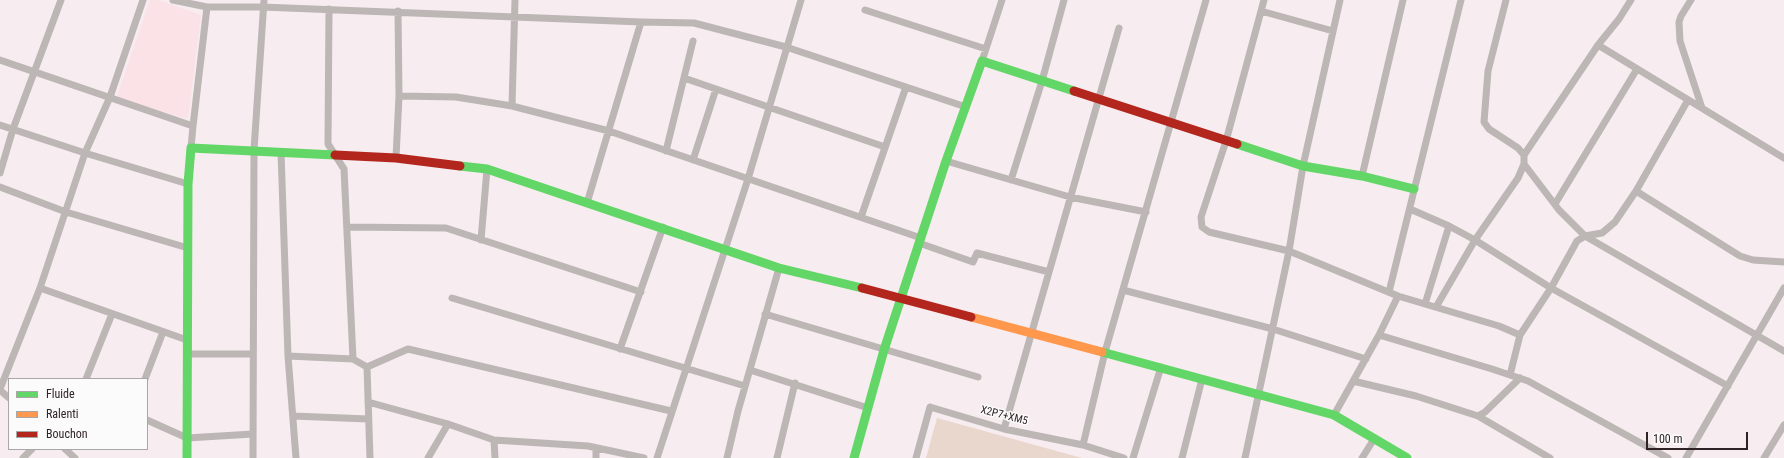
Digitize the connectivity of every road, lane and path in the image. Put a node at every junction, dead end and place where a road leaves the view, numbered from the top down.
1 (62, 0) edge
2 (143, 0) edge
3 (173, 0) edge
4 (515, 0) edge
5 (801, 0) edge
6 (1002, 0) edge
7 (1064, 0) edge
8 (1206, 0) edge
9 (1264, 0) edge
10 (1340, 0) edge
11 (1403, 0) edge
12 (1461, 0) edge
13 (1506, 0) edge
14 (1631, 0) edge
15 (1691, 0) edge
16 (263, 3) edge
17 (207, 7) junction
18 (329, 9) junction
19 (865, 10) dead end
20 (398, 11) junction
21 (1261, 11) junction
22 (514, 17) junction
23 (641, 22) junction
24 (1119, 28) dead end
25 (1333, 31) junction
26 (693, 41) dead end
27 (1598, 46) junction
28 (786, 47) junction
29 (986, 49) junction
30 (0, 60) edge
31 (982, 61) junction
32 (1637, 69) junction
33 (34, 72) junction
34 (684, 78) junction
35 (1042, 81) junction
36 (906, 88) junction
37 (716, 89) junction
38 (399, 96) junction
39 (110, 97) junction
40 (1099, 100) junction
41 (1688, 100) junction
42 (512, 106) junction
43 (769, 106) junction
44 (966, 107) junction
45 (1702, 108) junction
46 (1172, 123) junction
47 (0, 125) edge
48 (193, 126) junction
49 (13, 130) junction
50 (609, 131) junction
51 (1226, 141) junction
52 (885, 147) junction
53 (191, 148) junction
54 (254, 150) junction
55 (666, 151) junction
56 (281, 152) junction
57 (85, 153) junction
58 (334, 154) junction
59 (1524, 155) junction
60 (396, 158) junction
61 (1784, 158) edge
62 (693, 160) junction
63 (946, 161) junction
64 (1524, 164) junction
65 (1303, 166) junction
66 (487, 169) junction
67 (0, 173) edge
68 (1362, 176) junction
69 (748, 179) junction
70 (1011, 180) junction
71 (188, 184) junction
72 (0, 186) edge
73 (1414, 189) junction
74 (1636, 192) junction
75 (1070, 197) junction
76 (587, 203) junction
77 (1555, 204) junction
78 (1410, 210) junction
79 (66, 212) junction
80 (1146, 212) junction
81 (861, 217) junction
82 (1449, 226) junction
83 (346, 227) junction
84 (663, 227) junction
85 (1585, 236) junction
86 (481, 240) junction
87 (920, 240) junction
88 (1475, 240) junction
89 (188, 248) junction
90 (724, 250) junction
91 (1289, 250) junction
92 (1784, 262) edge
93 (779, 268) junction
94 (1049, 272) junction
95 (40, 288) junction
96 (1551, 288) junction
97 (1784, 288) edge
98 (1123, 290) junction
99 (641, 292) junction
100 (1389, 292) junction
101 (1398, 296) junction
102 (452, 298) dead end
103 (902, 298) junction
104 (1425, 304) junction
105 (1436, 308) junction
106 (112, 314) junction
107 (765, 314) junction
108 (1273, 329) junction
109 (163, 332) junction
110 (1031, 332) junction
111 (1379, 335) junction
112 (1520, 335) junction
113 (1757, 335) junction
114 (188, 340) junction
115 (620, 349) junction
116 (884, 350) junction
117 (1784, 351) edge
118 (1105, 352) junction
119 (188, 354) junction
120 (253, 354) junction
121 (288, 356) junction
122 (353, 358) junction
123 (1366, 359) junction
124 (367, 367) junction
125 (688, 368) junction
126 (1161, 368) junction
127 (750, 370) junction
128 (1510, 375) junction
129 (978, 377) dead end
130 (86, 378) edge
131 (145, 378) edge
132 (1520, 378) junction
133 (1202, 379) junction
134 (1353, 381) junction
135 (795, 383) junction
136 (745, 386) junction
137 (1728, 386) junction
138 (0, 390) edge
139 (1259, 394) junction
140 (8, 397) edge
141 (368, 402) junction
142 (868, 408) junction
143 (671, 411) junction
144 (1334, 415) junction
145 (293, 416) junction
146 (1478, 416) junction
147 (368, 419) junction
148 (148, 420) edge
149 (448, 424) junction
150 (1784, 425) edge
151 (1004, 429) junction
152 (253, 434) junction
153 (187, 438) junction
154 (1374, 439) junction
155 (494, 440) junction
156 (1083, 446) junction
157 (596, 448) junction
158 (31, 450) edge
159 (66, 450) edge
160 (23, 458) edge
161 (75, 458) edge
162 (187, 458) edge
163 (253, 458) edge
164 (296, 458) edge
165 (370, 458) edge
166 (428, 458) edge
167 (495, 458) edge
168 (596, 458) edge
169 (644, 458) edge
170 (657, 458) edge
171 (727, 458) edge
172 (777, 458) edge
173 (854, 458) edge
174 (916, 458) edge
175 (1124, 458) edge
176 (1133, 458) edge
177 (1182, 458) edge
178 (1245, 458) edge
179 (1362, 458) edge
180 (1407, 458) edge
181 (1550, 458) edge
182 (1668, 458) edge
183 (1686, 458) edge
184 (1764, 458) edge

1 - 33 street
2 - 39 street
3 - 17 street
4 - 22 street
5 - 28 street
6 - 29 street
7 - 35 street
8 - 46 street
9 - 21 street
10 - 25 street
11 - 68 street
12 - 73 street
13 - 59 street
14 - 27 street
15 - 45 street
16 - 17 street
16 - 18 street
16 - 54 street
17 - 48 street
18 - 20 street
18 - 58 street
19 - 29 street
20 - 22 street
20 - 38 street
21 - 25 street
21 - 51 street
22 - 23 street
22 - 42 street
23 - 28 street
23 - 50 street
24 - 40 street
25 - 65 street
26 - 34 street
27 - 32 street
27 - 59 street
28 - 36 street
28 - 43 street
29 - 31 street
30 - 33 street
31 - 35 street
31 - 44 street
32 - 41 street
32 - 77 street
33 - 39 street
33 - 49 street
34 - 37 street
34 - 55 street
35 - 40 street
35 - 70 street
36 - 44 street
36 - 52 street
37 - 43 street
37 - 62 street
38 - 42 street
38 - 60 street
39 - 48 street
39 - 57 street
40 - 46 street
40 - 75 street
41 - 45 street
41 - 74 street
42 - 50 street
43 - 52 street
43 - 69 street
44 - 63 street
45 - 61 street
46 - 51 street
46 - 80 street
47 - 49 street
48 - 53 street
49 - 57 street
49 - 67 street
50 - 55 street
50 - 76 street
51 - 65 street
51 - 91 street
52 - 81 street
53 - 54 street
53 - 71 street
54 - 56 street
54 - 120 street
55 - 62 street
56 - 58 street
56 - 121 street
57 - 71 street
57 - 79 street
58 - 60 street
58 - 83 street
59 - 64 street
60 - 66 street
62 - 69 street
63 - 70 street
63 - 87 street
64 - 77 street
64 - 88 street
65 - 68 street
65 - 91 street
66 - 76 street
66 - 86 street
68 - 73 street
69 - 81 street
69 - 90 street
70 - 75 street
71 - 89 street
72 - 79 street
73 - 78 street
74 - 85 street
74 - 92 street
75 - 80 street
75 - 94 street
76 - 84 street
77 - 85 street
78 - 82 street
78 - 100 street
79 - 89 street
79 - 95 street
80 - 98 street
81 - 87 street
82 - 88 street
82 - 104 street
83 - 86 street
83 - 122 street
84 - 90 street
84 - 99 street
85 - 96 street
85 - 113 street
86 - 99 street
87 - 94 street
87 - 103 street
88 - 96 street
88 - 105 street
89 - 114 street
90 - 93 street
90 - 125 street
91 - 100 street
91 - 108 street
93 - 103 street
93 - 107 street
94 - 110 street
95 - 106 street
95 - 138 street
96 - 112 street
96 - 137 street
97 - 113 street
98 - 108 street
98 - 118 street
99 - 115 street
100 - 101 street
101 - 104 street
101 - 111 street
102 - 115 street
103 - 110 street
103 - 116 street
104 - 105 street
105 - 112 street
106 - 109 street
106 - 130 street
107 - 116 street
107 - 127 street
108 - 123 street
108 - 139 street
109 - 114 street
109 - 131 street
110 - 118 street
110 - 151 street
111 - 123 street
111 - 128 street
112 - 128 street
113 - 117 street
113 - 137 street
114 - 119 street
115 - 125 street
116 - 129 street
116 - 142 street
118 - 126 street
118 - 156 street
119 - 120 street
119 - 153 street
120 - 152 street
121 - 122 street
121 - 145 street
122 - 124 street
123 - 134 street
124 - 141 street
124 - 143 street
125 - 136 street
125 - 143 street
126 - 133 street
126 - 176 street
127 - 135 street
127 - 136 street
128 - 132 street
132 - 146 street
132 - 182 street
133 - 139 street
133 - 177 street
134 - 144 street
134 - 146 street
135 - 142 street
135 - 172 street
136 - 171 street
137 - 183 street
138 - 140 street
139 - 144 street
139 - 178 street
141 - 147 street
141 - 149 street
142 - 173 street
143 - 170 street
144 - 154 street
145 - 147 street
145 - 164 street
146 - 181 street
147 - 165 street
148 - 153 street
149 - 155 street
149 - 166 street
150 - 184 street
151 - 156 street, X2P7+XM5
151 - 174 street, X2P7+XM5
152 - 153 street
152 - 163 street
153 - 162 street
154 - 179 street
154 - 180 street
155 - 157 street
155 - 167 street
156 - 175 street, X2P7+XM5
157 - 168 street
157 - 169 street
158 - 160 street
159 - 161 street

